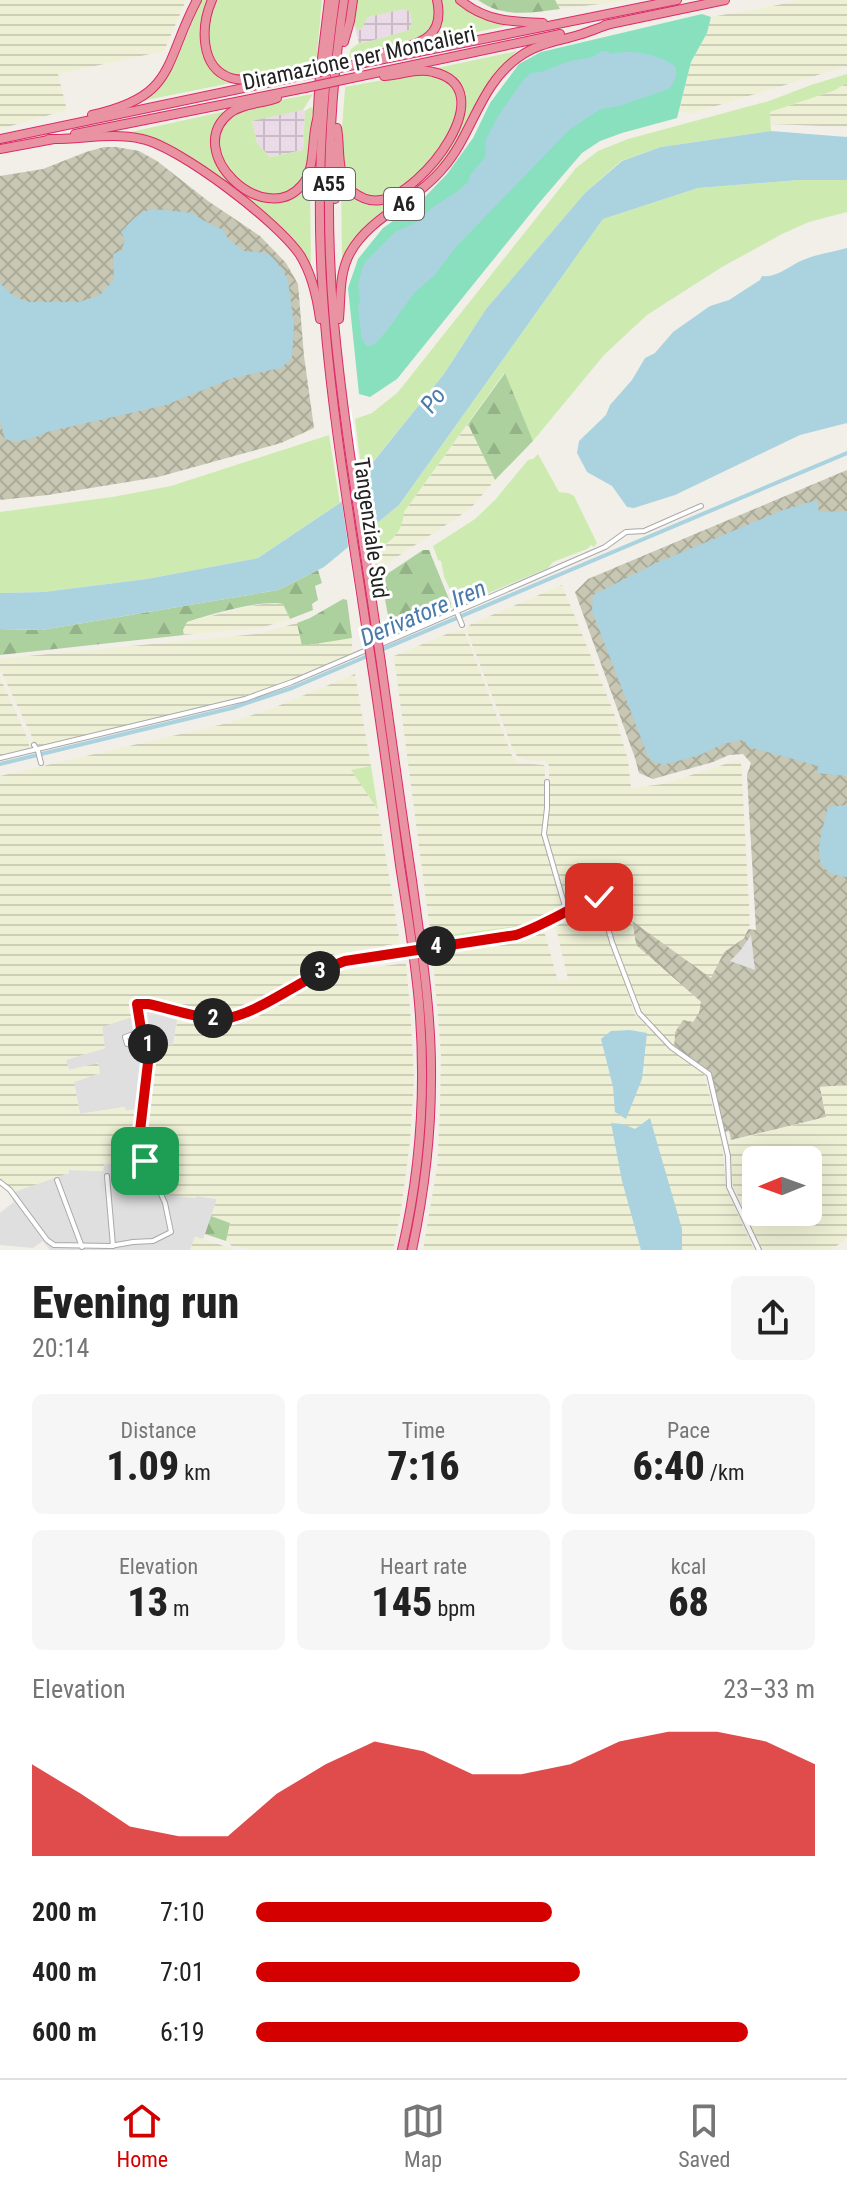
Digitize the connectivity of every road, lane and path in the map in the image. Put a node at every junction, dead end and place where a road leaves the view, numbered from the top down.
1 (197, 0) edge
2 (212, 0) edge
3 (330, 0) edge
4 (345, 0) edge
5 (353, 0) edge
6 (437, 0) edge
7 (460, 0) edge
8 (677, 0) edge
9 (725, 0) edge
10 (555, 24) junction
11 (610, 24) junction
12 (344, 42) junction
13 (362, 64) junction
14 (367, 75) junction
15 (279, 81) junction
16 (291, 90) junction
17 (317, 120) junction
18 (60, 127) junction
19 (337, 128) junction
20 (0, 139) edge
21 (49, 139) junction
22 (0, 149) edge
23 (320, 189) junction
24 (339, 319) junction
25 (335, 369) junction
26 (701, 506) dead end
27 (456, 610) junction
28 (462, 625) dead end
29 (376, 664) junction
30 (36, 748) junction
31 (0, 758) edge
32 (41, 763) dead end
33 (547, 782) dead end
34 (566, 910) junction
35 (142, 1031) junction
36 (127, 1044) dead end
37 (107, 1176) dead end
38 (57, 1180) dead end
39 (0, 1182) edge
40 (124, 1243) junction
41 (113, 1246) junction
42 (82, 1247) junction
43 (125, 1250) edge
44 (402, 1250) edge
45 (412, 1250) edge
46 (759, 1250) edge

1 - 18 highway
2 - 15 highway
3 - 17 highway
3 - 23 highway, Tangenziale Sud / A55
4 - 12 highway, A55
4 - 25 highway, Tangenziale Sud / A55
5 - 12 highway
6 - 13 highway
7 - 10 highway
8 - 10 highway, Diramazione per Moncalieri
9 - 11 highway, Diramazione per Moncalieri
10 - 13 highway, Diramazione per Moncalieri
11 - 14 highway, Diramazione per Moncalieri
11 - 24 highway, A6
12 - 19 highway, A55
13 - 15 highway, Diramazione per Moncalieri, bridge
14 - 16 highway, Diramazione per Moncalieri, bridge
14 - 19 highway
15 - 18 highway, Diramazione per Moncalieri
16 - 17 highway
16 - 21 highway, Diramazione per Moncalieri
17 - 23 highway
18 - 20 highway, Diramazione per Moncalieri
19 - 24 highway
21 - 22 highway, Diramazione per Moncalieri
21 - 25 highway
23 - 25 highway, Tangenziale Sud / A55
24 - 25 highway, A6
25 - 29 highway, Tangenziale Sud / A55, bridge
26 - 27 street
27 - 28 street
27 - 30 street
29 - 44 highway, Tangenziale Sud / A55
29 - 45 highway, Tangenziale Sud / A55
30 - 31 street
30 - 32 street
33 - 34 street
34 - 35 street, bridge
34 - 46 street
35 - 36 street
35 - 40 street
37 - 41 street
38 - 42 street
39 - 42 street
40 - 41 street
40 - 43 street
41 - 42 street

